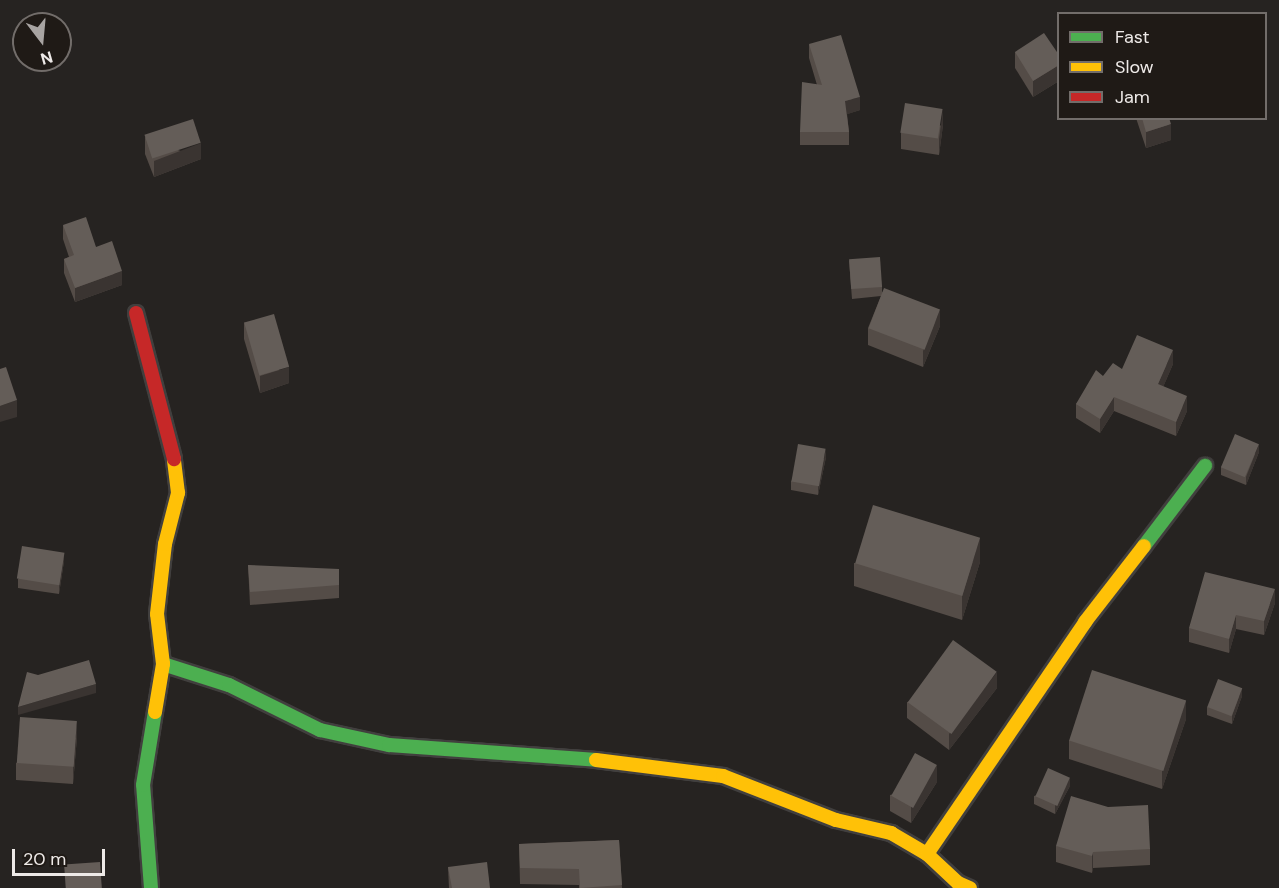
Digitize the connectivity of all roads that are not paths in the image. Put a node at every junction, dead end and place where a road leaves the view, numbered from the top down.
1 (136, 313) dead end
2 (1205, 466) dead end
3 (163, 664) junction
4 (927, 854) junction
5 (151, 888) edge
6 (969, 888) edge

1 - 3 street
2 - 4 street
3 - 4 street
3 - 5 street
4 - 6 street

